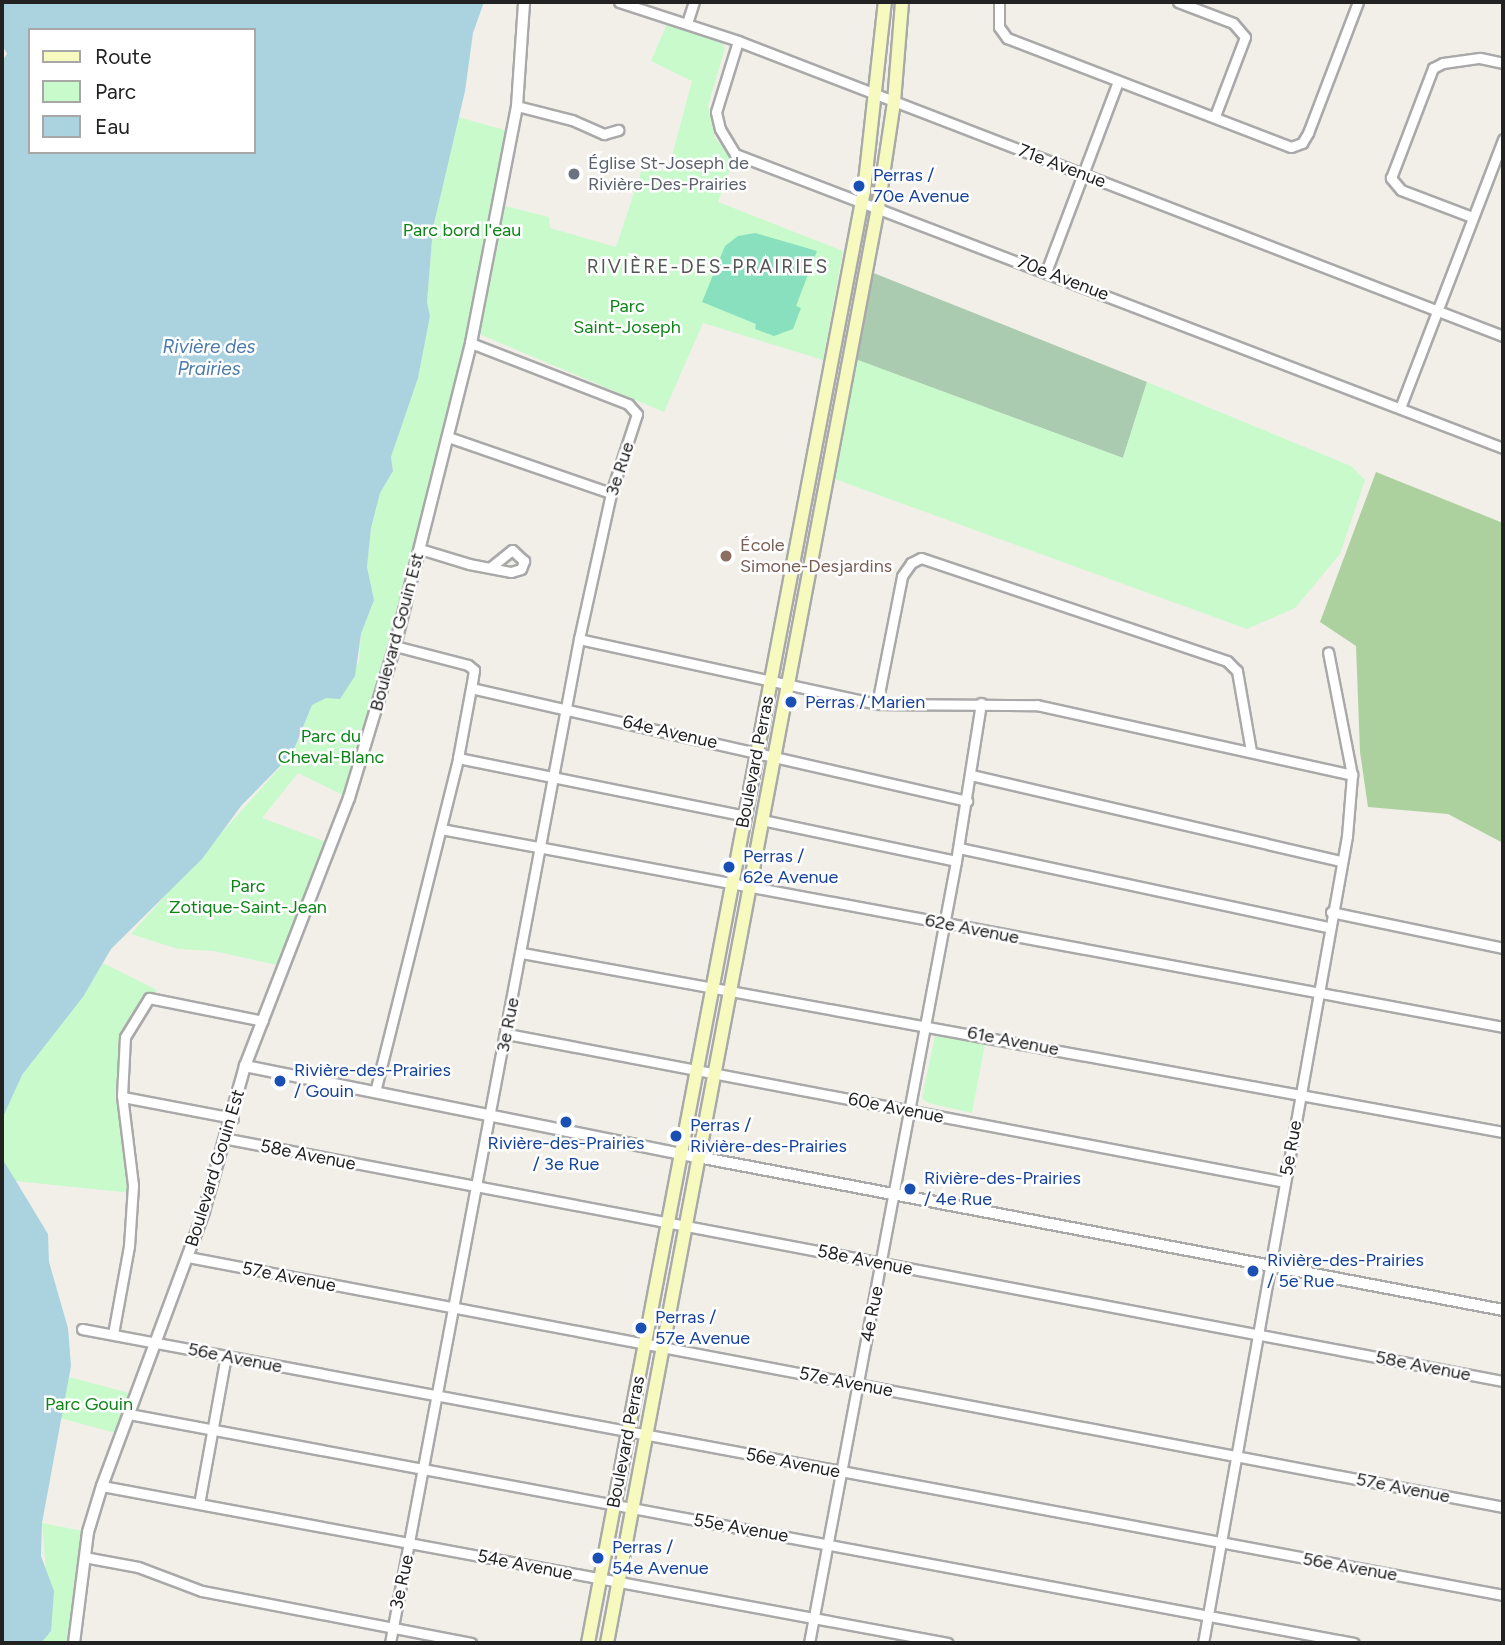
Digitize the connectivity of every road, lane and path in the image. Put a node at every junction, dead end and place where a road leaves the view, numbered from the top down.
1 (524, 2) edge
2 (619, 2) edge
3 (694, 2) edge
4 (885, 2) edge
5 (902, 2) edge
6 (999, 2) edge
7 (1178, 2) edge
8 (1358, 2) edge
9 (687, 23) junction
10 (738, 41) junction
11 (1503, 63) edge
12 (1118, 80) junction
13 (877, 94) junction
14 (894, 102) junction
15 (517, 106) junction
16 (1215, 116) junction
17 (618, 130) dead end
18 (1503, 139) edge
19 (1082, 174) junction
20 (862, 202) junction
21 (878, 208) junction
22 (1472, 217) junction
23 (1046, 272) junction
24 (1438, 310) junction
25 (1503, 336) edge
26 (471, 343) junction
27 (1400, 408) junction
28 (448, 437) junction
29 (1503, 448) edge
30 (611, 494) junction
31 (420, 550) junction
32 (490, 568) dead end
33 (579, 639) junction
34 (395, 646) junction
35 (1328, 652) dead end
36 (771, 683) junction
37 (787, 687) junction
38 (471, 688) junction
39 (981, 703) junction
40 (877, 704) junction
41 (566, 709) junction
42 (1251, 751) junction
43 (757, 752) junction
44 (774, 755) junction
45 (458, 758) junction
46 (971, 775) junction
47 (1352, 775) junction
48 (553, 777) junction
49 (967, 801) junction
50 (745, 816) junction
51 (762, 820) junction
52 (441, 829) junction
53 (541, 848) junction
54 (959, 848) junction
55 (956, 861) junction
56 (1342, 861) junction
57 (732, 884) junction
58 (749, 887) junction
59 (1331, 912) junction
60 (946, 924) junction
61 (1329, 927) junction
62 (1503, 948) edge
63 (522, 953) junction
64 (713, 986) junction
65 (730, 988) junction
66 (1318, 993) junction
67 (263, 1021) junction
68 (929, 1025) junction
69 (1503, 1027) edge
70 (506, 1034) junction
71 (245, 1066) junction
72 (697, 1069) junction
73 (714, 1073) junction
74 (374, 1092) junction
75 (1300, 1095) junction
76 (122, 1097) junction
77 (911, 1110) junction
78 (490, 1115) junction
79 (233, 1118) junction
80 (1503, 1132) edge
81 (228, 1139) junction
82 (681, 1154) junction
83 (698, 1157) junction
84 (1285, 1182) junction
85 (477, 1187) junction
86 (895, 1195) junction
87 (668, 1223) junction
88 (685, 1226) junction
89 (188, 1257) junction
90 (882, 1263) junction
91 (1271, 1266) junction
92 (454, 1308) junction
93 (1503, 1310) edge
94 (82, 1329) dead end
95 (113, 1334) junction
96 (1258, 1334) junction
97 (155, 1342) junction
98 (645, 1344) junction
99 (662, 1348) junction
100 (226, 1356) junction
101 (1503, 1381) edge
102 (859, 1385) junction
103 (438, 1396) junction
104 (129, 1414) junction
105 (212, 1429) junction
106 (628, 1432) junction
107 (646, 1435) junction
108 (1236, 1456) junction
109 (424, 1471) junction
110 (842, 1472) junction
111 (102, 1486) junction
112 (199, 1504) junction
113 (614, 1505) junction
114 (1503, 1507) edge
115 (632, 1508) junction
116 (410, 1543) junction
117 (1219, 1543) junction
118 (828, 1545) junction
119 (84, 1558) junction
120 (600, 1579) junction
121 (618, 1583) junction
122 (1503, 1595) edge
123 (1208, 1616) junction
124 (814, 1618) junction
125 (393, 1627) junction
126 (74, 1643) edge
127 (390, 1643) edge
128 (471, 1643) edge
129 (588, 1643) edge
130 (607, 1643) edge
131 (810, 1643) edge
132 (947, 1643) edge
133 (1203, 1643) edge
134 (1354, 1643) edge

1 - 15 street, Boulevard Gouin Est
2 - 9 street, 71e Avenue
3 - 9 street
4 - 13 main road, Boulevard Perras
5 - 14 main road, Boulevard Perras
6 - 12 street
7 - 16 street
8 - 16 street
9 - 10 street, 71e Avenue
10 - 13 street, 71e Avenue
10 - 20 street, 70e Avenue
11 - 22 street
12 - 16 street
12 - 19 street
13 - 14 street, 71e Avenue
13 - 20 main road, Boulevard Perras
14 - 19 street, 71e Avenue
14 - 21 main road, Boulevard Perras
15 - 17 street
15 - 26 street, Boulevard Gouin Est
18 - 22 street
19 - 23 street
19 - 24 street, 71e Avenue
20 - 21 street, 70e Avenue
20 - 36 main road, Boulevard Perras
21 - 23 street, 70e Avenue
21 - 37 main road, Boulevard Perras
22 - 24 street
23 - 27 street, 70e Avenue
24 - 25 street, 71e Avenue
24 - 27 street
26 - 28 street, Boulevard Gouin Est
26 - 30 street, 3e Rue
27 - 29 street, 70e Avenue
28 - 30 street
28 - 31 street, Boulevard Gouin Est
30 - 33 street, 3e Rue
31 - 32 street
31 - 34 street, Boulevard Gouin Est
33 - 36 street
33 - 41 street, 3e Rue
34 - 38 street
34 - 67 street, Boulevard Gouin Est
35 - 47 street, 5e Rue
36 - 37 street
36 - 43 main road, Boulevard Perras
37 - 40 street
37 - 44 main road, Boulevard Perras
38 - 41 street, 64e Avenue
38 - 45 street
39 - 40 street
39 - 42 street
39 - 46 street
40 - 42 street
41 - 43 street, 64e Avenue
41 - 48 street, 3e Rue
42 - 47 street
43 - 44 street, 64e Avenue
43 - 50 main road, Boulevard Perras
44 - 49 street, 64e Avenue
44 - 51 main road, Boulevard Perras
45 - 48 street
45 - 52 street
46 - 49 street
46 - 56 street
47 - 56 street, 5e Rue
48 - 50 street
48 - 53 street, 3e Rue
49 - 54 street
50 - 57 main road, Boulevard Perras
51 - 55 street
51 - 58 main road, Boulevard Perras
52 - 53 street, 62e Avenue
52 - 74 street
53 - 57 street, 62e Avenue
53 - 63 street, 3e Rue
54 - 55 street, 4e Rue
54 - 61 street
55 - 60 street, 4e Rue
56 - 59 street, 5e Rue
57 - 58 street, 62e Avenue
57 - 64 main road, Boulevard Perras
58 - 60 street, 62e Avenue
58 - 65 main road, Boulevard Perras
59 - 61 street, 5e Rue
59 - 62 street
60 - 66 street, 62e Avenue
60 - 68 street, 4e Rue
61 - 66 street, 5e Rue
63 - 64 street, 61e Avenue
63 - 70 street, 3e Rue
64 - 65 street, 61e Avenue
64 - 72 main road, Boulevard Perras
65 - 68 street, 61e Avenue
65 - 73 main road, Boulevard Perras
66 - 69 street, 62e Avenue
66 - 75 street, 5e Rue
67 - 71 street, Boulevard Gouin Est
67 - 76 street
68 - 75 street, 61e Avenue
68 - 77 street, 4e Rue
70 - 72 street, 60e Avenue
70 - 78 street, 3e Rue
71 - 74 street
71 - 79 street, Boulevard Gouin Est
72 - 73 street, 60e Avenue
72 - 82 main road, Boulevard Perras
73 - 77 street, 60e Avenue
73 - 83 main road, Boulevard Perras
74 - 78 street
75 - 80 street, 61e Avenue
75 - 84 street, 5e Rue
76 - 79 street
76 - 95 street
77 - 84 street, 60e Avenue
77 - 86 street, 4e Rue
78 - 82 street
78 - 85 street, 3e Rue
79 - 81 street, Boulevard Gouin Est
81 - 85 street, 58e Avenue
81 - 89 street, Boulevard Gouin Est
82 - 83 street
82 - 87 main road, Boulevard Perras
83 - 86 street
83 - 88 main road, Boulevard Perras
84 - 91 street, 5e Rue
85 - 87 street, 58e Avenue
85 - 92 street, 3e Rue
86 - 90 street, 4e Rue
86 - 91 street
87 - 88 street, 58e Avenue
87 - 98 main road, Boulevard Perras
88 - 90 street, 58e Avenue
88 - 99 main road, Boulevard Perras
89 - 92 street, 57e Avenue
89 - 97 street, Boulevard Gouin Est
90 - 96 street, 58e Avenue
90 - 102 street, 4e Rue
91 - 93 street
91 - 96 street, 5e Rue
92 - 98 street, 57e Avenue
92 - 103 street, 3e Rue
94 - 95 street, 56e Avenue
95 - 97 street, 56e Avenue
96 - 101 street, 58e Avenue
96 - 108 street, 5e Rue
97 - 100 street, 56e Avenue
97 - 104 street, Boulevard Gouin Est
98 - 99 street, 57e Avenue
98 - 106 main road, Boulevard Perras
99 - 102 street, 57e Avenue
99 - 107 main road, Boulevard Perras
100 - 103 street, 56e Avenue
100 - 105 street
102 - 108 street, 57e Avenue
102 - 110 street, 4e Rue
103 - 106 street, 56e Avenue
103 - 109 street, 3e Rue
104 - 105 street, 55e Avenue
104 - 111 street, Boulevard Gouin Est
105 - 109 street, 55e Avenue
105 - 112 street
106 - 107 street, 56e Avenue
106 - 113 main road, Boulevard Perras
107 - 110 street, 56e Avenue
107 - 115 main road, Boulevard Perras
108 - 114 street, 57e Avenue
108 - 117 street, 5e Rue
109 - 113 street, 55e Avenue
109 - 116 street, 3e Rue
110 - 117 street, 56e Avenue
110 - 118 street, 4e Rue
111 - 112 street, 54e Avenue
111 - 119 street, Boulevard Gouin Est
112 - 116 street, 54e Avenue
113 - 115 street, 55e Avenue
113 - 120 main road, Boulevard Perras
115 - 118 street, 55e Avenue
115 - 121 main road, Boulevard Perras
116 - 120 street, 54e Avenue
116 - 125 street, 3e Rue
117 - 122 street, 56e Avenue
117 - 123 street, 5e Rue
118 - 123 street, 55e Avenue
118 - 124 street, 4e Rue
119 - 125 street
119 - 126 street, Boulevard Gouin Est
120 - 121 street, 54e Avenue
120 - 129 main road, Boulevard Perras
121 - 124 street, 54e Avenue
121 - 130 main road, Boulevard Perras
123 - 133 street, 5e Rue
123 - 134 street, 55e Avenue
124 - 131 street, 4e Rue
124 - 132 street, 54e Avenue
125 - 127 street, 3e Rue
125 - 128 street

